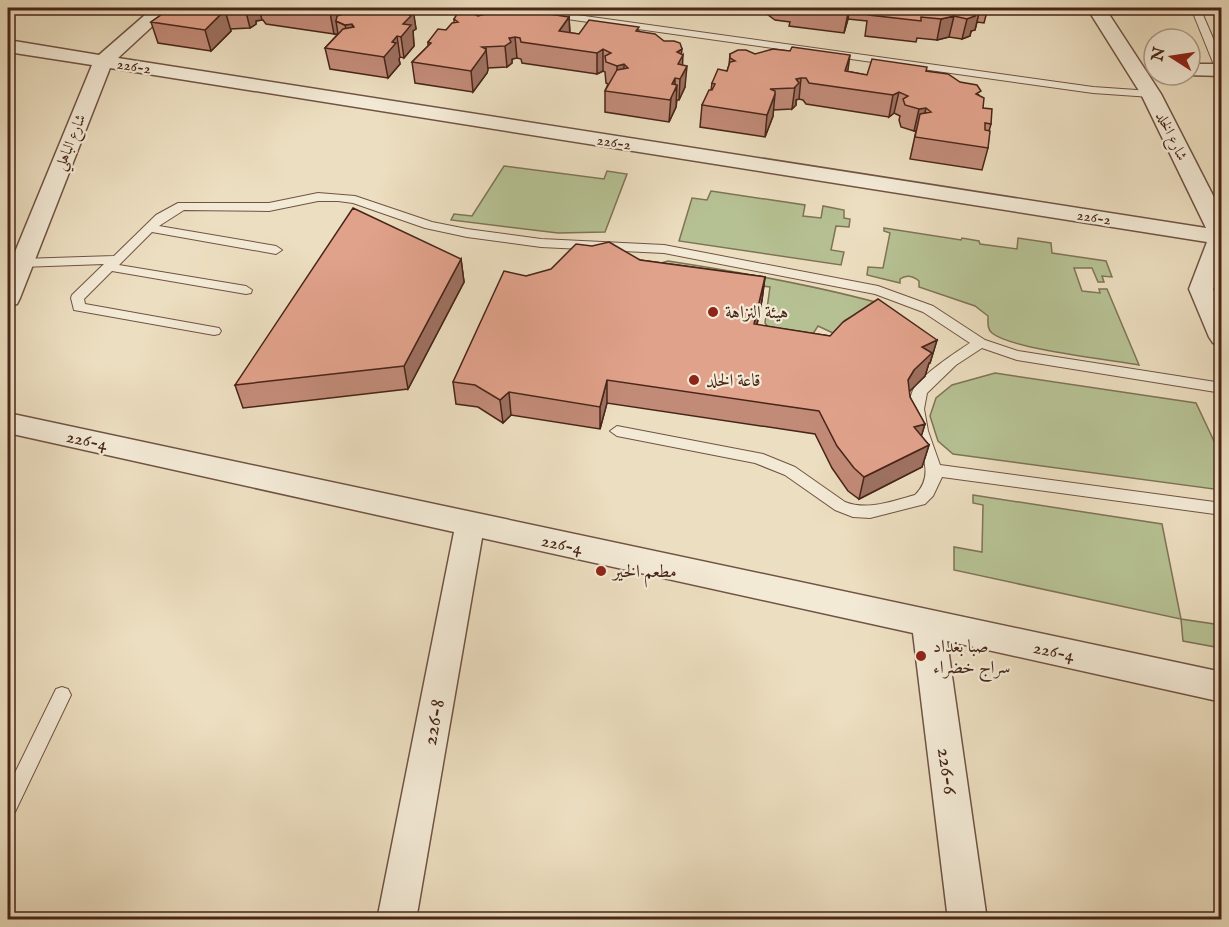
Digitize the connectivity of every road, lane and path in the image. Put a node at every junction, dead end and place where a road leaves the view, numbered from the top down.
1 (163, 8) edge
2 (510, 8) edge
3 (1096, 8) edge
4 (1195, 8) edge
5 (8, 46) edge
6 (103, 61) junction
7 (1142, 65) edge
8 (1202, 70) edge
9 (1221, 70) edge
10 (1149, 87) edge
11 (1151, 94) junction
12 (149, 228) junction
13 (1221, 237) edge
14 (276, 250) dead end
15 (21, 263) junction
16 (113, 263) junction
17 (246, 290) dead end
18 (8, 298) edge
19 (214, 331) dead end
20 (1221, 337) edge
21 (980, 343) junction
22 (1221, 388) edge
23 (8, 423) edge
24 (617, 431) dead end
25 (934, 470) junction
26 (1221, 509) edge
27 (470, 524) junction
28 (927, 623) junction
29 (1221, 687) edge
30 (62, 695) dead end
31 (8, 806) edge
32 (396, 920) edge
33 (968, 920) edge

1 - 6 street, شارع الباهلي
2 - 11 lane
3 - 7 street, شارع الخلد
4 - 9 lane
5 - 6 street, 226-2
6 - 13 street, 226-2
6 - 15 street, شارع الباهلي
8 - 9 street
10 - 11 street, شارع الخلد
11 - 13 street, شارع الخلد
12 - 14 lane
12 - 16 lane
12 - 21 lane
13 - 20 street
15 - 16 lane
15 - 18 street, شارع الباهلي
16 - 17 lane
16 - 19 lane
21 - 22 lane
21 - 25 lane
23 - 27 street, 226-4
24 - 25 lane
25 - 26 lane
27 - 28 street, 226-4
27 - 32 street, 226-8
28 - 29 street, 226-4
28 - 33 street, 226-6
30 - 31 lane

